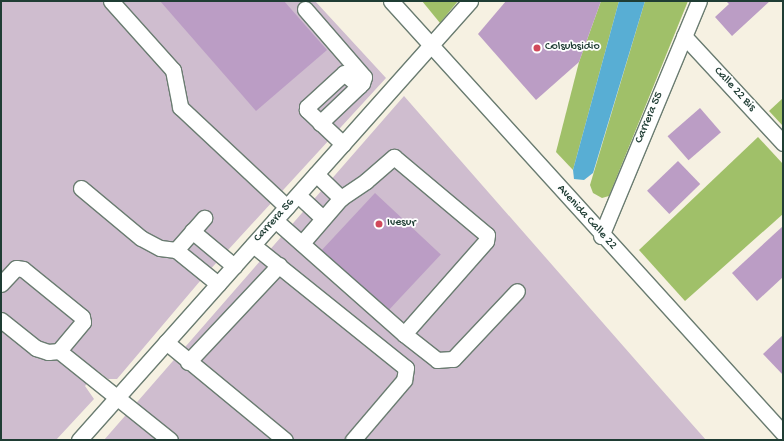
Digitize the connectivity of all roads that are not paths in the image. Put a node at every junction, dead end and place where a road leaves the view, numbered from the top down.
1 (111, 1) edge
2 (391, 1) edge
3 (470, 1) edge
4 (699, 1) edge
5 (305, 9) dead end
6 (684, 36) junction
7 (431, 46) junction
8 (359, 86) junction
9 (320, 123) junction
10 (343, 144) junction
11 (783, 144) edge
12 (316, 174) junction
13 (81, 188) dead end
14 (298, 195) junction
15 (341, 198) junction
16 (287, 207) junction
17 (322, 217) junction
18 (204, 218) dead end
19 (276, 220) junction
20 (192, 231) junction
21 (601, 236) junction
22 (302, 244) junction
23 (253, 245) junction
24 (176, 250) junction
25 (279, 265) junction
26 (234, 266) junction
27 (1, 284) edge
28 (218, 284) junction
29 (517, 291) dead end
30 (1, 320) edge
31 (404, 334) junction
32 (166, 342) junction
33 (59, 351) junction
34 (188, 362) junction
35 (118, 397) junction
36 (781, 428) edge
37 (79, 440) edge
38 (170, 440) edge
39 (285, 440) edge
40 (352, 440) edge

1 - 16 street
2 - 7 street, Avenida Calle 22
3 - 7 street, Carrera 56
4 - 6 street, Carrera 55
5 - 8 street
6 - 11 street, Calle 22 Bis
6 - 21 street, Carrera 55
7 - 10 street, Carrera 56
7 - 21 street, Avenida Calle 22
8 - 9 street
8 - 9 street
9 - 10 street
10 - 12 street, Carrera 56
12 - 14 street, Carrera 56
12 - 15 street
13 - 24 street
14 - 16 street, Carrera 56
14 - 17 street
15 - 17 street
15 - 31 street
16 - 19 street, Carrera 56
17 - 22 street
18 - 20 street
19 - 22 street
19 - 23 street, Carrera 56
20 - 24 street
20 - 26 street
21 - 36 street, Avenida Calle 22
22 - 31 street
23 - 25 street
23 - 26 street, Carrera 56
24 - 28 street
25 - 34 street
25 - 40 street
26 - 28 street, Carrera 56
27 - 33 street
28 - 32 street, Carrera 56
29 - 31 street
30 - 33 street
32 - 34 street
32 - 35 street, Carrera 56
33 - 35 street
34 - 39 street
35 - 37 street, Carrera 56
35 - 38 street

